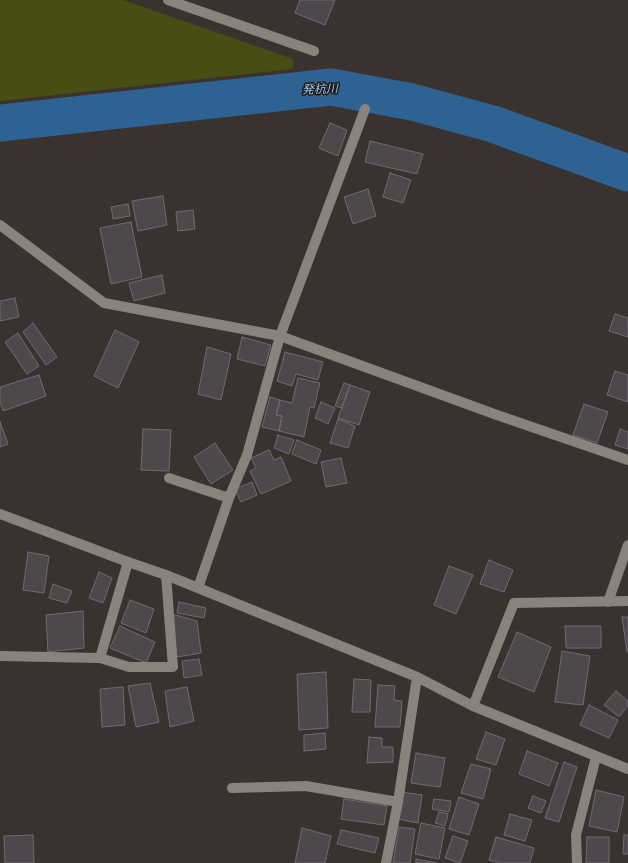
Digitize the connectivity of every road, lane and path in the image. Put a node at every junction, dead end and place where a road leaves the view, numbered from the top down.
1 (168, 0) edge
2 (314, 51) dead end
3 (365, 109) dead end
4 (0, 225) edge
5 (280, 336) junction
6 (628, 460) edge
7 (169, 478) dead end
8 (229, 498) junction
9 (0, 514) edge
10 (628, 545) edge
11 (128, 562) junction
12 (166, 575) junction
13 (198, 588) junction
14 (628, 601) edge
15 (608, 602) junction
16 (0, 656) edge
17 (100, 658) junction
18 (416, 677) junction
19 (473, 706) junction
20 (596, 757) junction
21 (628, 769) edge
22 (232, 788) dead end
23 (398, 802) junction
24 (386, 863) edge
25 (577, 863) edge

1 - 2 street
3 - 5 street
4 - 5 street
5 - 6 street
5 - 8 street
7 - 8 street
8 - 13 street
9 - 11 street
10 - 15 street
11 - 12 street
11 - 17 street
12 - 13 street
12 - 17 street
13 - 18 street
14 - 15 street
15 - 19 street
16 - 17 street
18 - 19 street
18 - 23 street
19 - 20 street
20 - 21 street
20 - 25 street
22 - 23 street
23 - 24 street

